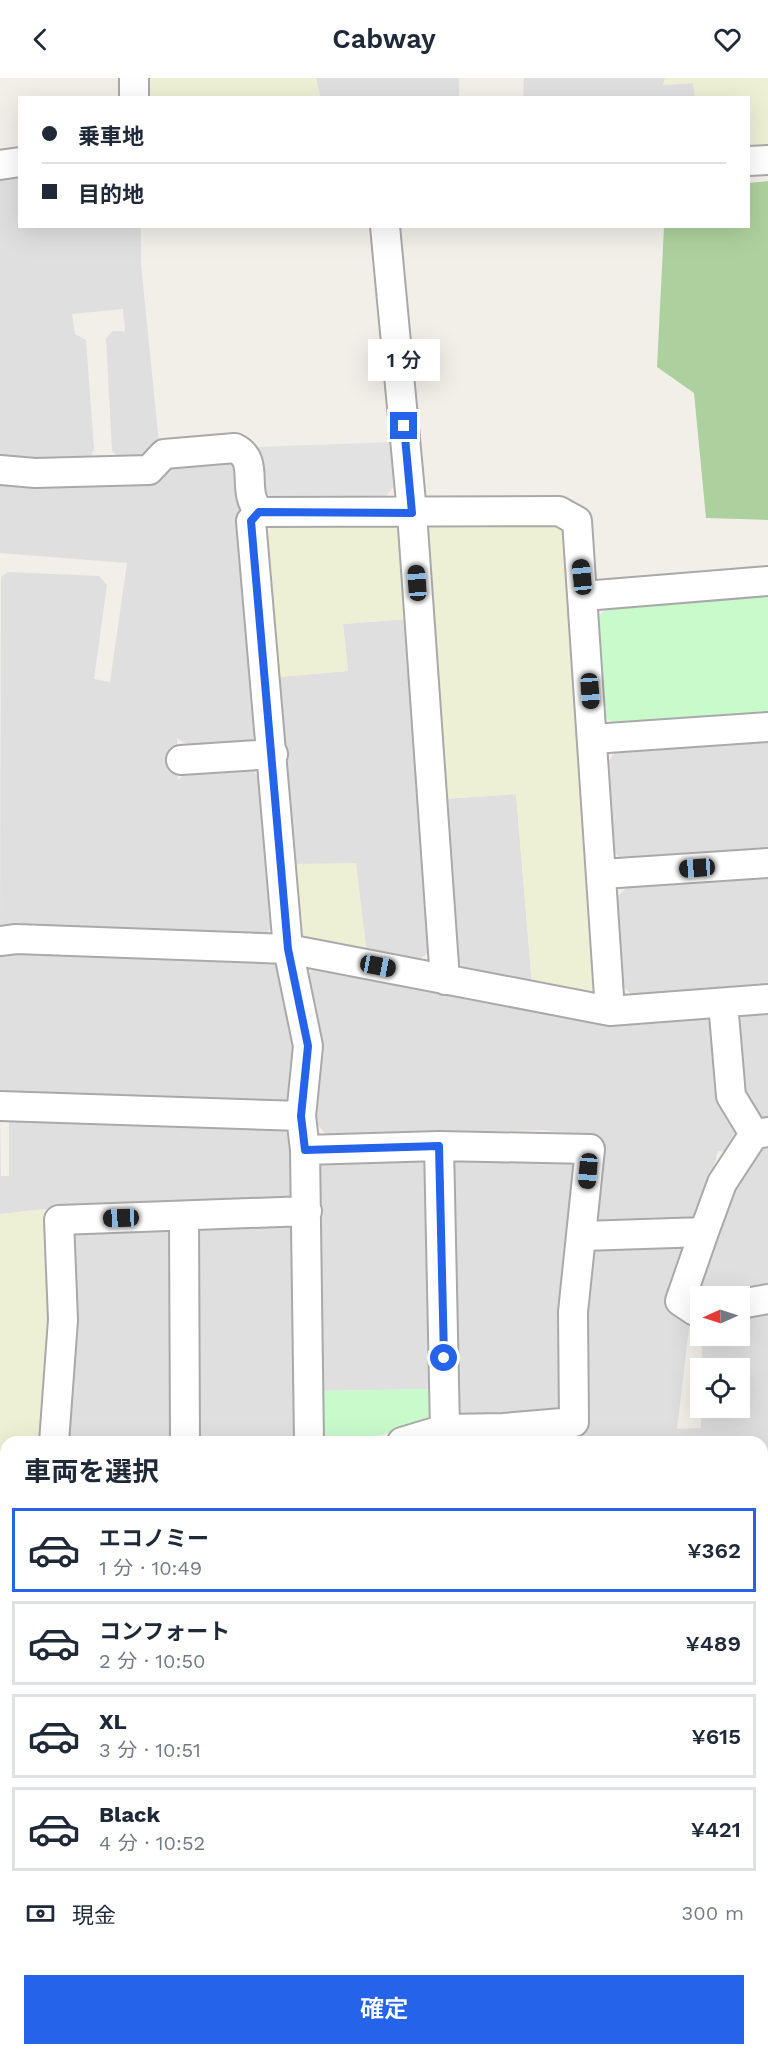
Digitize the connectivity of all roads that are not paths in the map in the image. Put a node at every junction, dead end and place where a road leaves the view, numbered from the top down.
1 (134, 78) edge
2 (134, 96) edge
3 (768, 160) edge
4 (750, 161) edge
5 (18, 162) edge
6 (0, 165) edge
7 (385, 228) edge
8 (0, 470) edge
9 (259, 512) junction
10 (412, 513) junction
11 (768, 581) edge
12 (584, 596) junction
13 (768, 727) edge
14 (593, 739) junction
15 (273, 754) junction
16 (182, 760) dead end
17 (768, 863) edge
18 (603, 874) junction
19 (0, 941) edge
20 (288, 949) junction
21 (445, 980) junction
22 (768, 999) edge
23 (723, 1003) junction
24 (610, 1011) junction
25 (0, 1106) edge
26 (301, 1116) junction
27 (761, 1133) edge
28 (439, 1146) junction
29 (305, 1150) junction
30 (307, 1211) junction
31 (184, 1217) junction
32 (704, 1232) junction
33 (583, 1236) junction
34 (768, 1299) edge
35 (750, 1302) edge
36 (690, 1308) edge
37 (445, 1429) junction
38 (504, 1435) edge
39 (54, 1436) edge
40 (185, 1436) edge
41 (309, 1436) edge
42 (422, 1436) edge

1 - 2 street
3 - 4 street
5 - 6 street
7 - 10 street
8 - 9 street
9 - 10 street
9 - 15 street
10 - 12 street
10 - 21 street
11 - 12 street
12 - 14 street
13 - 14 street
14 - 18 street
15 - 16 street
15 - 20 street
17 - 18 street
18 - 24 street
19 - 20 street
20 - 21 street
20 - 26 street
21 - 24 street
22 - 23 street
23 - 24 street
23 - 27 street
25 - 26 street
26 - 29 street
27 - 32 street
28 - 29 street
28 - 33 street
28 - 37 street
29 - 30 street
30 - 31 street
30 - 41 street
31 - 39 street
31 - 40 street
32 - 33 street
32 - 36 street
33 - 38 street
34 - 35 street
37 - 38 street
37 - 42 street

